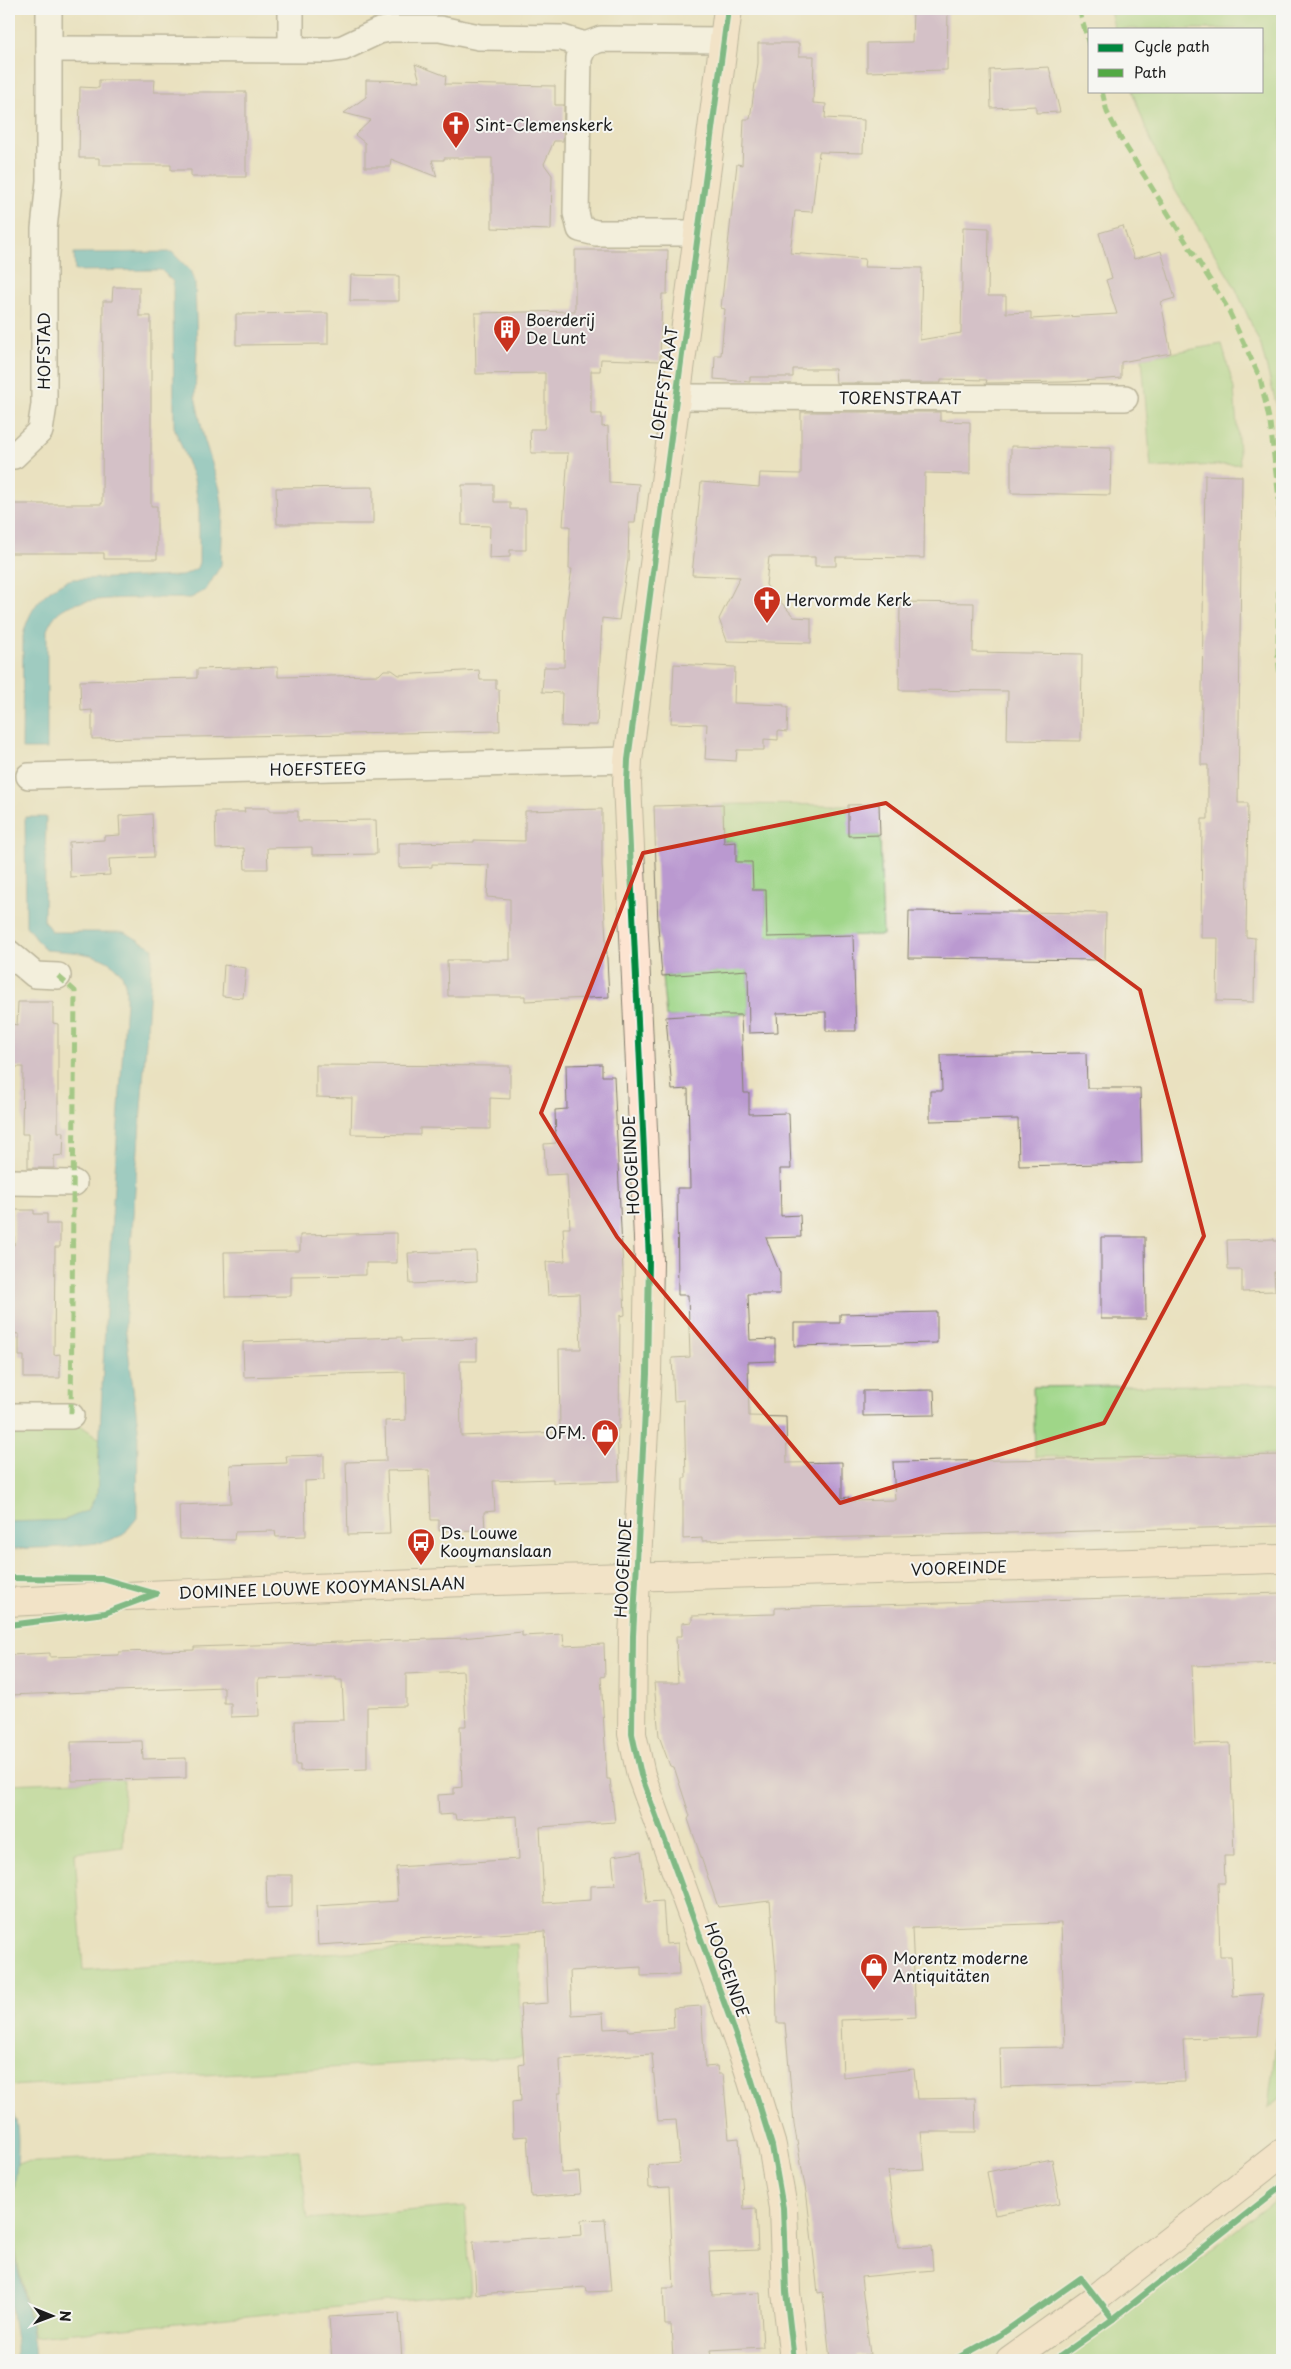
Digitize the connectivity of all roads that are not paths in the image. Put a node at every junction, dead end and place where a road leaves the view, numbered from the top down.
1 (49, 9) edge
2 (291, 9) edge
3 (728, 9) edge
4 (723, 40) junction
5 (585, 44) junction
6 (49, 49) junction
7 (291, 50) junction
8 (698, 233) junction
9 (676, 397) junction
10 (1125, 398) dead end
11 (9, 456) edge
12 (628, 760) junction
13 (28, 776) dead end
14 (9, 953) edge
15 (58, 976) dead end
16 (9, 1182) edge
17 (74, 1182) dead end
18 (9, 1416) edge
19 (71, 1416) dead end
20 (1282, 1559) edge
21 (636, 1577) junction
22 (9, 1602) edge
23 (1282, 2152) edge
24 (794, 2360) edge
25 (1010, 2360) edge

1 - 6 street, HOFSTAD
2 - 7 street
3 - 4 main road, LOEFFSTRAAT
4 - 5 street
4 - 8 main road, LOEFFSTRAAT
5 - 7 street
5 - 8 street
6 - 7 street
6 - 11 street, HOFSTAD
8 - 9 main road, LOEFFSTRAAT
9 - 10 street, TORENSTRAAT
9 - 12 main road, LOEFFSTRAAT
12 - 13 street, HOEFSTEEG
12 - 21 main road, HOOGEINDE
14 - 15 street
16 - 17 street
18 - 19 street
20 - 21 main road, VOOREINDE
21 - 22 main road, DOMINEE LOUWE KOOYMANSLAAN
21 - 24 main road, HOOGEINDE
23 - 25 main road

